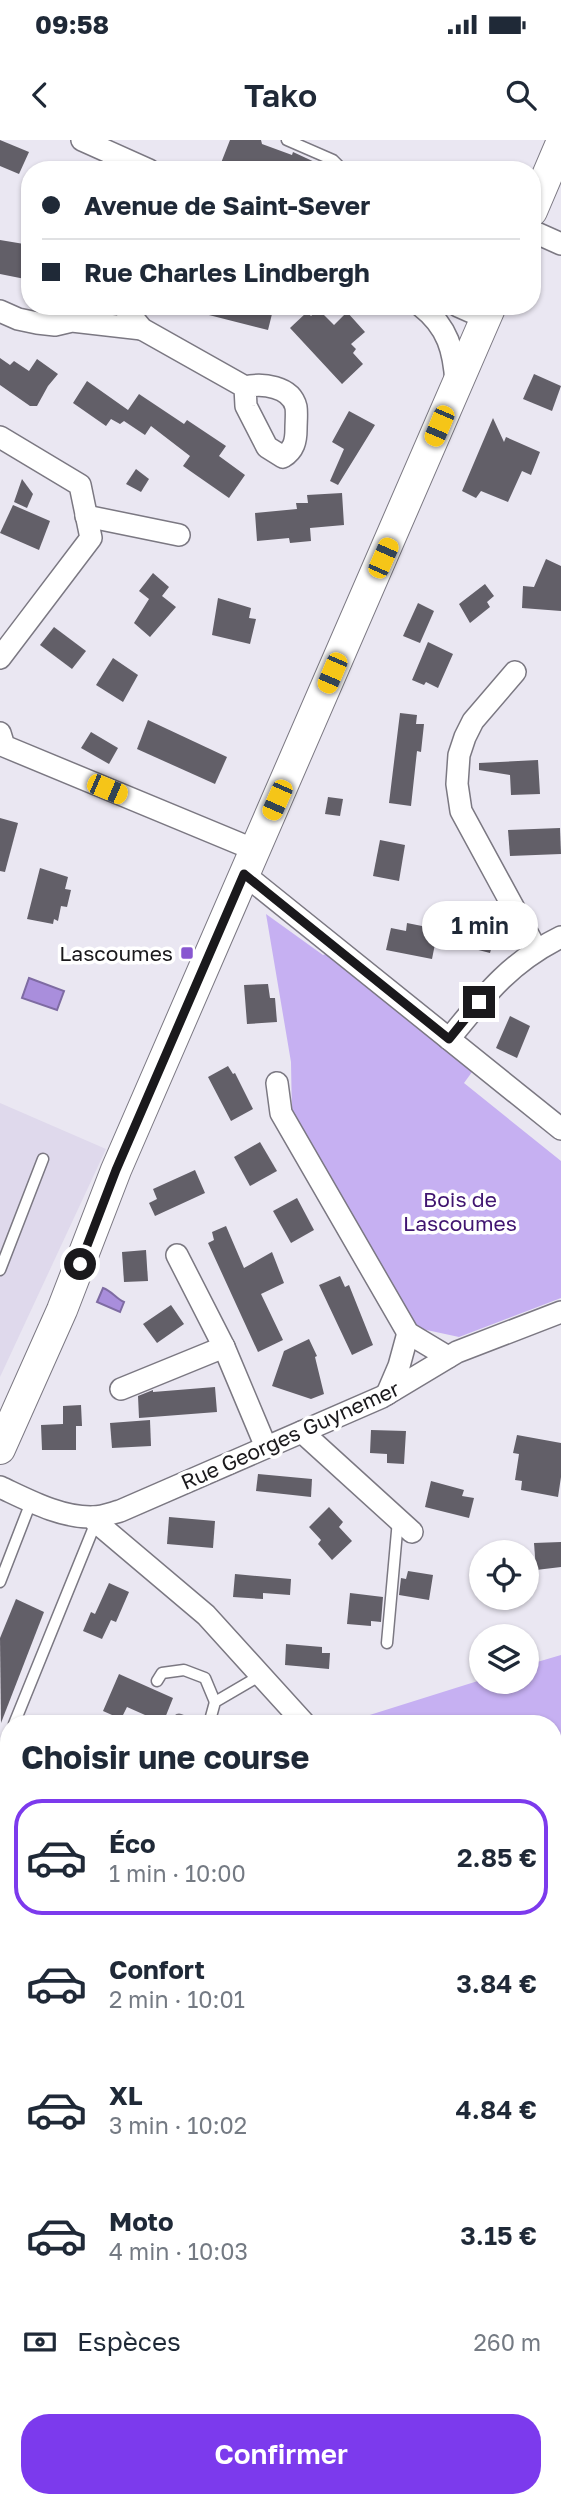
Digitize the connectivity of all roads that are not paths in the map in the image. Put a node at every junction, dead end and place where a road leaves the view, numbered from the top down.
1 (82, 140) edge
2 (287, 140) edge
3 (561, 143) edge
4 (117, 147) edge
5 (134, 161) edge
6 (334, 161) edge
7 (541, 190) edge
8 (541, 235) edge
9 (561, 244) edge
10 (0, 311) edge
11 (74, 315) edge
12 (80, 315) edge
13 (130, 315) edge
14 (430, 315) edge
15 (487, 315) edge
16 (142, 329) junction
17 (457, 386) junction
18 (245, 387) dead end
19 (0, 437) edge
20 (86, 516) junction
21 (179, 535) dead end
22 (0, 658) edge
23 (515, 672) dead end
24 (1, 743) edge
25 (249, 862) junction
26 (561, 937) edge
27 (536, 949) junction
28 (449, 1039) junction
29 (277, 1083) dead end
30 (561, 1129) edge
31 (43, 1159) dead end
32 (116, 1170) junction
33 (177, 1255) dead end
34 (0, 1270) edge
35 (561, 1312) edge
36 (408, 1333) junction
37 (224, 1347) junction
38 (448, 1357) junction
39 (121, 1389) dead end
40 (387, 1394) junction
41 (0, 1404) edge
42 (302, 1432) junction
43 (1, 1445) edge
44 (266, 1447) junction
45 (0, 1487) edge
46 (31, 1502) junction
47 (95, 1520) junction
48 (405, 1526) joint
49 (0, 1582) edge
50 (387, 1643) dead end
51 (261, 1675) junction
52 (156, 1681) dead end
53 (215, 1702) junction
54 (18, 1715) edge
55 (211, 1715) edge
56 (297, 1715) edge

1 - 4 street
2 - 6 lane
3 - 7 main road
4 - 5 street
8 - 9 street
10 - 11 street
12 - 16 street
13 - 16 street
14 - 17 street
15 - 17 main road
16 - 18 street
17 - 25 main road
19 - 20 street
20 - 21 street
20 - 22 street
23 - 27 street
24 - 25 street
25 - 28 street
25 - 32 main road
26 - 27 street
27 - 28 street
28 - 30 street
29 - 36 street
31 - 34 lane
32 - 41 main road
32 - 43 main road
33 - 37 street
35 - 38 street, Rue Georges Guynemer
36 - 38 street
36 - 40 street
37 - 39 street
37 - 44 street
38 - 40 street, Rue Georges Guynemer
40 - 42 street, Rue Georges Guynemer
42 - 44 street, Rue Georges Guynemer
42 - 48 street
44 - 47 street, Rue Georges Guynemer
45 - 46 street
46 - 47 street
46 - 49 lane
47 - 51 street
47 - 54 lane
48 - 50 lane
51 - 53 lane
51 - 56 street
52 - 53 lane
53 - 55 lane

